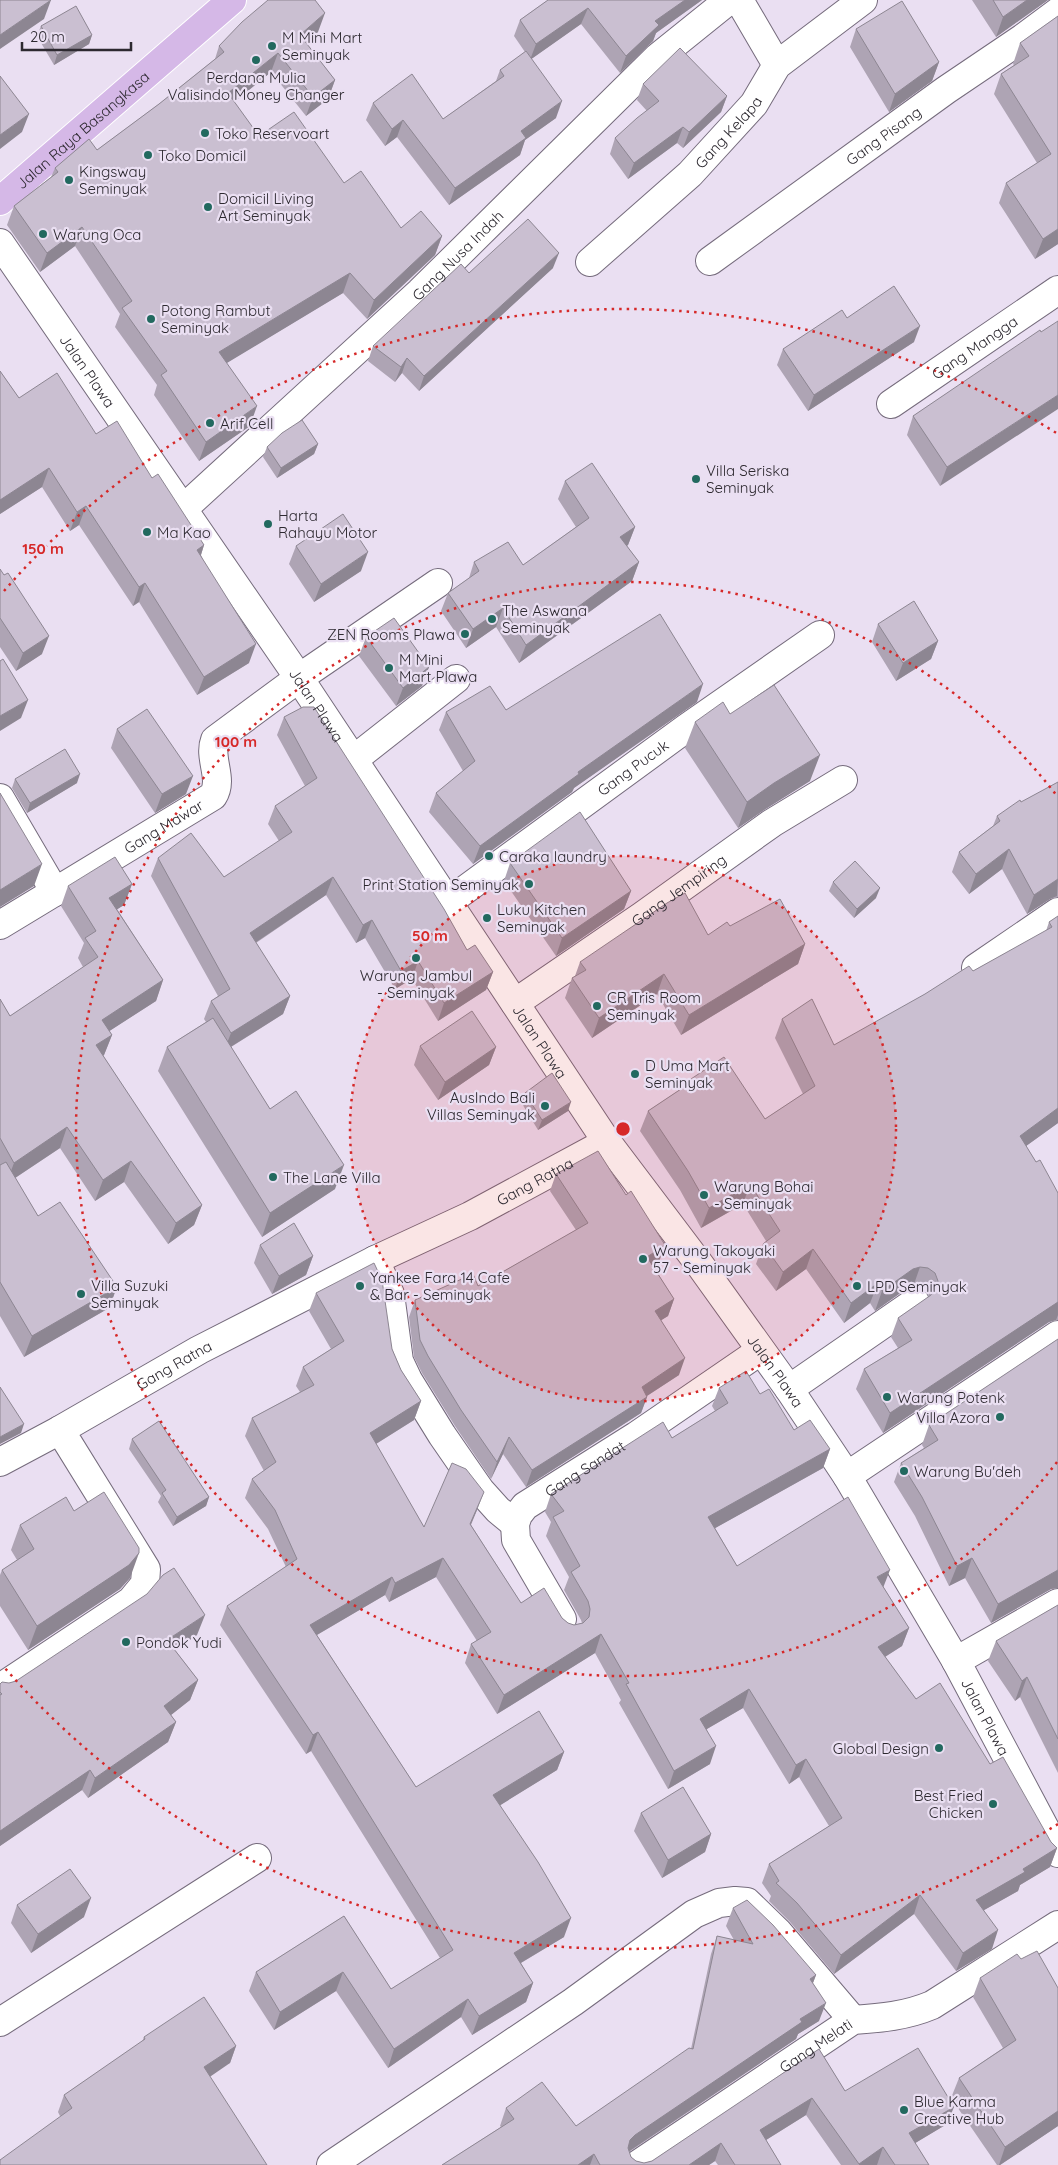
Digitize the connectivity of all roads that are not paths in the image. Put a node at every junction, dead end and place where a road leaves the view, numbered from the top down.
1 (232, 0) edge
2 (729, 0) edge
3 (739, 0) edge
4 (863, 0) edge
5 (1058, 12) edge
6 (777, 64) junction
7 (0, 201) edge
8 (0, 243) edge
9 (710, 261) dead end
10 (590, 262) dead end
11 (1058, 290) edge
12 (891, 404) dead end
13 (183, 509) junction
14 (438, 583) dead end
15 (820, 636) dead end
16 (299, 678) junction
17 (456, 679) dead end
18 (353, 760) junction
19 (843, 780) dead end
20 (0, 798) edge
21 (55, 892) junction
22 (447, 903) junction
23 (1058, 912) edge
24 (0, 925) edge
25 (976, 968) edge
26 (515, 1003) junction
27 (607, 1142) junction
28 (375, 1260) junction
29 (914, 1302) dead end
30 (1058, 1335) edge
31 (760, 1351) junction
32 (789, 1389) junction
33 (60, 1430) junction
34 (0, 1462) edge
35 (847, 1476) junction
36 (514, 1524) junction
37 (1058, 1603) edge
38 (568, 1628) edge
39 (956, 1661) junction
40 (0, 1688) edge
41 (1058, 1853) edge
42 (257, 1858) dead end
43 (1058, 1926) edge
44 (853, 2020) junction
45 (0, 2022) edge
46 (331, 2165) edge
47 (638, 2165) edge

1 - 7 main road, Jalan Raya Basangkasa
2 - 13 street, Gang Nusa Indah
3 - 6 street
4 - 6 street, Gang Kelapa
5 - 9 street, Gang Pisang
6 - 10 street, Gang Kelapa
8 - 13 street, Jalan Plawa
11 - 12 street, Gang Mangga
13 - 16 street, Jalan Plawa
14 - 16 street
15 - 22 street, Gang Pucuk
16 - 18 street, Jalan Plawa
16 - 21 street, Gang Mawar
17 - 18 street
18 - 22 street, Jalan Plawa
19 - 26 street, Gang Jempiring
20 - 21 street
21 - 24 street, Gang Mawar
22 - 26 street, Jalan Plawa
23 - 25 street
26 - 27 street, Jalan Plawa
27 - 28 street, Gang Ratna
27 - 31 street, Jalan Plawa
28 - 33 street, Gang Ratna
28 - 36 street
29 - 32 street
30 - 35 street
31 - 32 street, Jalan Plawa
31 - 36 street, Gang Sandat
32 - 35 street, Jalan Plawa
33 - 34 street, Gang Ratna
33 - 40 street
35 - 39 street, Jalan Plawa
36 - 38 street
37 - 39 street
39 - 41 street, Jalan Plawa
42 - 45 street
43 - 44 street, Gang Melati
44 - 46 street
44 - 47 street, Gang Melati

